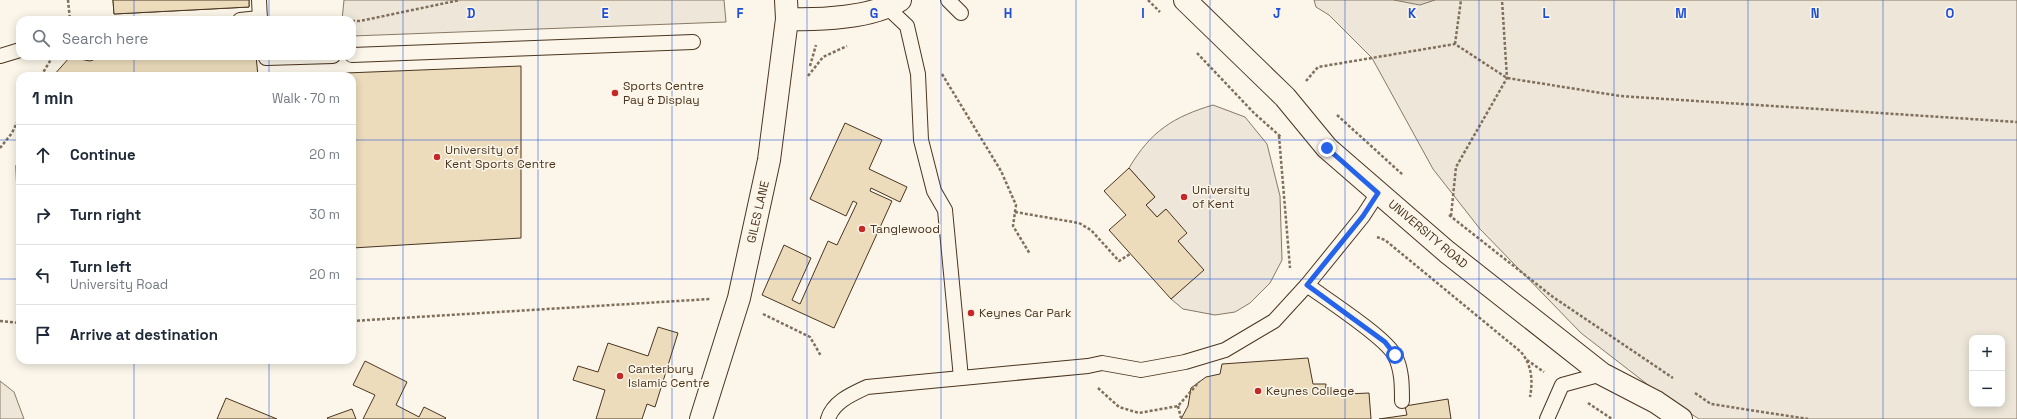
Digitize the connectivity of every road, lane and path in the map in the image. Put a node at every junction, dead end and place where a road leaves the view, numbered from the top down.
1 (68, 0) edge
2 (259, 0) edge
3 (460, 0) edge
4 (948, 0) edge
5 (1148, 0) edge
6 (1184, 0) edge
7 (1461, 0) edge
8 (1502, 0) edge
9 (894, 4) edge
10 (786, 10) edge
11 (961, 13) dead end
12 (1161, 14) dead end
13 (70, 16) edge
14 (260, 16) edge
15 (356, 21) edge
16 (693, 42) dead end
17 (1455, 44) junction
18 (853, 45) dead end
19 (1194, 49) dead end
20 (16, 51) edge
21 (356, 55) edge
22 (0, 56) edge
23 (51, 60) edge
24 (940, 71) dead end
25 (43, 72) edge
26 (808, 76) dead end
27 (1507, 78) junction
28 (1304, 84) dead end
29 (2017, 122) edge
30 (16, 124) edge
31 (1279, 136) junction
32 (1285, 141) dead end
33 (0, 148) edge
34 (1378, 193) junction
35 (1015, 212) junction
36 (1446, 212) dead end
37 (1363, 216) junction
38 (1451, 217) junction
39 (1385, 240) dead end
40 (1030, 254) dead end
41 (1130, 254) dead end
42 (1304, 289) junction
43 (739, 298) junction
44 (758, 312) dead end
45 (0, 321) edge
46 (16, 322) edge
47 (356, 322) edge
48 (821, 356) dead end
49 (1602, 374) junction
50 (961, 378) junction
51 (1678, 382) dead end
52 (1691, 390) dead end
53 (1402, 401) dead end
54 (1178, 406) dead end
55 (1181, 418) edge
56 (701, 419) edge
57 (828, 419) edge
58 (1547, 419) edge
59 (1681, 419) edge
60 (1808, 419) edge

1 - 13 path
2 - 14 lane
3 - 15 path
4 - 11 lane
5 - 12 path
6 - 34 street, UNIVERSITY ROAD
7 - 17 path
8 - 27 path
9 - 10 street
9 - 50 lane
10 - 43 street, GILES LANE
16 - 21 lane
17 - 27 path
17 - 28 path
18 - 26 path
19 - 31 path
20 - 22 lane
23 - 25 path
24 - 35 path
27 - 29 path
27 - 38 path
30 - 33 path
31 - 32 path
31 - 42 path
34 - 37 lane
34 - 49 street, UNIVERSITY ROAD
35 - 40 path
35 - 41 path
36 - 38 path
37 - 39 path
37 - 42 lane
38 - 51 path
42 - 50 lane
42 - 53 lane
43 - 47 path
43 - 56 street, GILES LANE
44 - 48 path
45 - 46 path
49 - 58 lane
49 - 59 street, UNIVERSITY ROAD
50 - 57 lane
52 - 60 path
54 - 55 path

